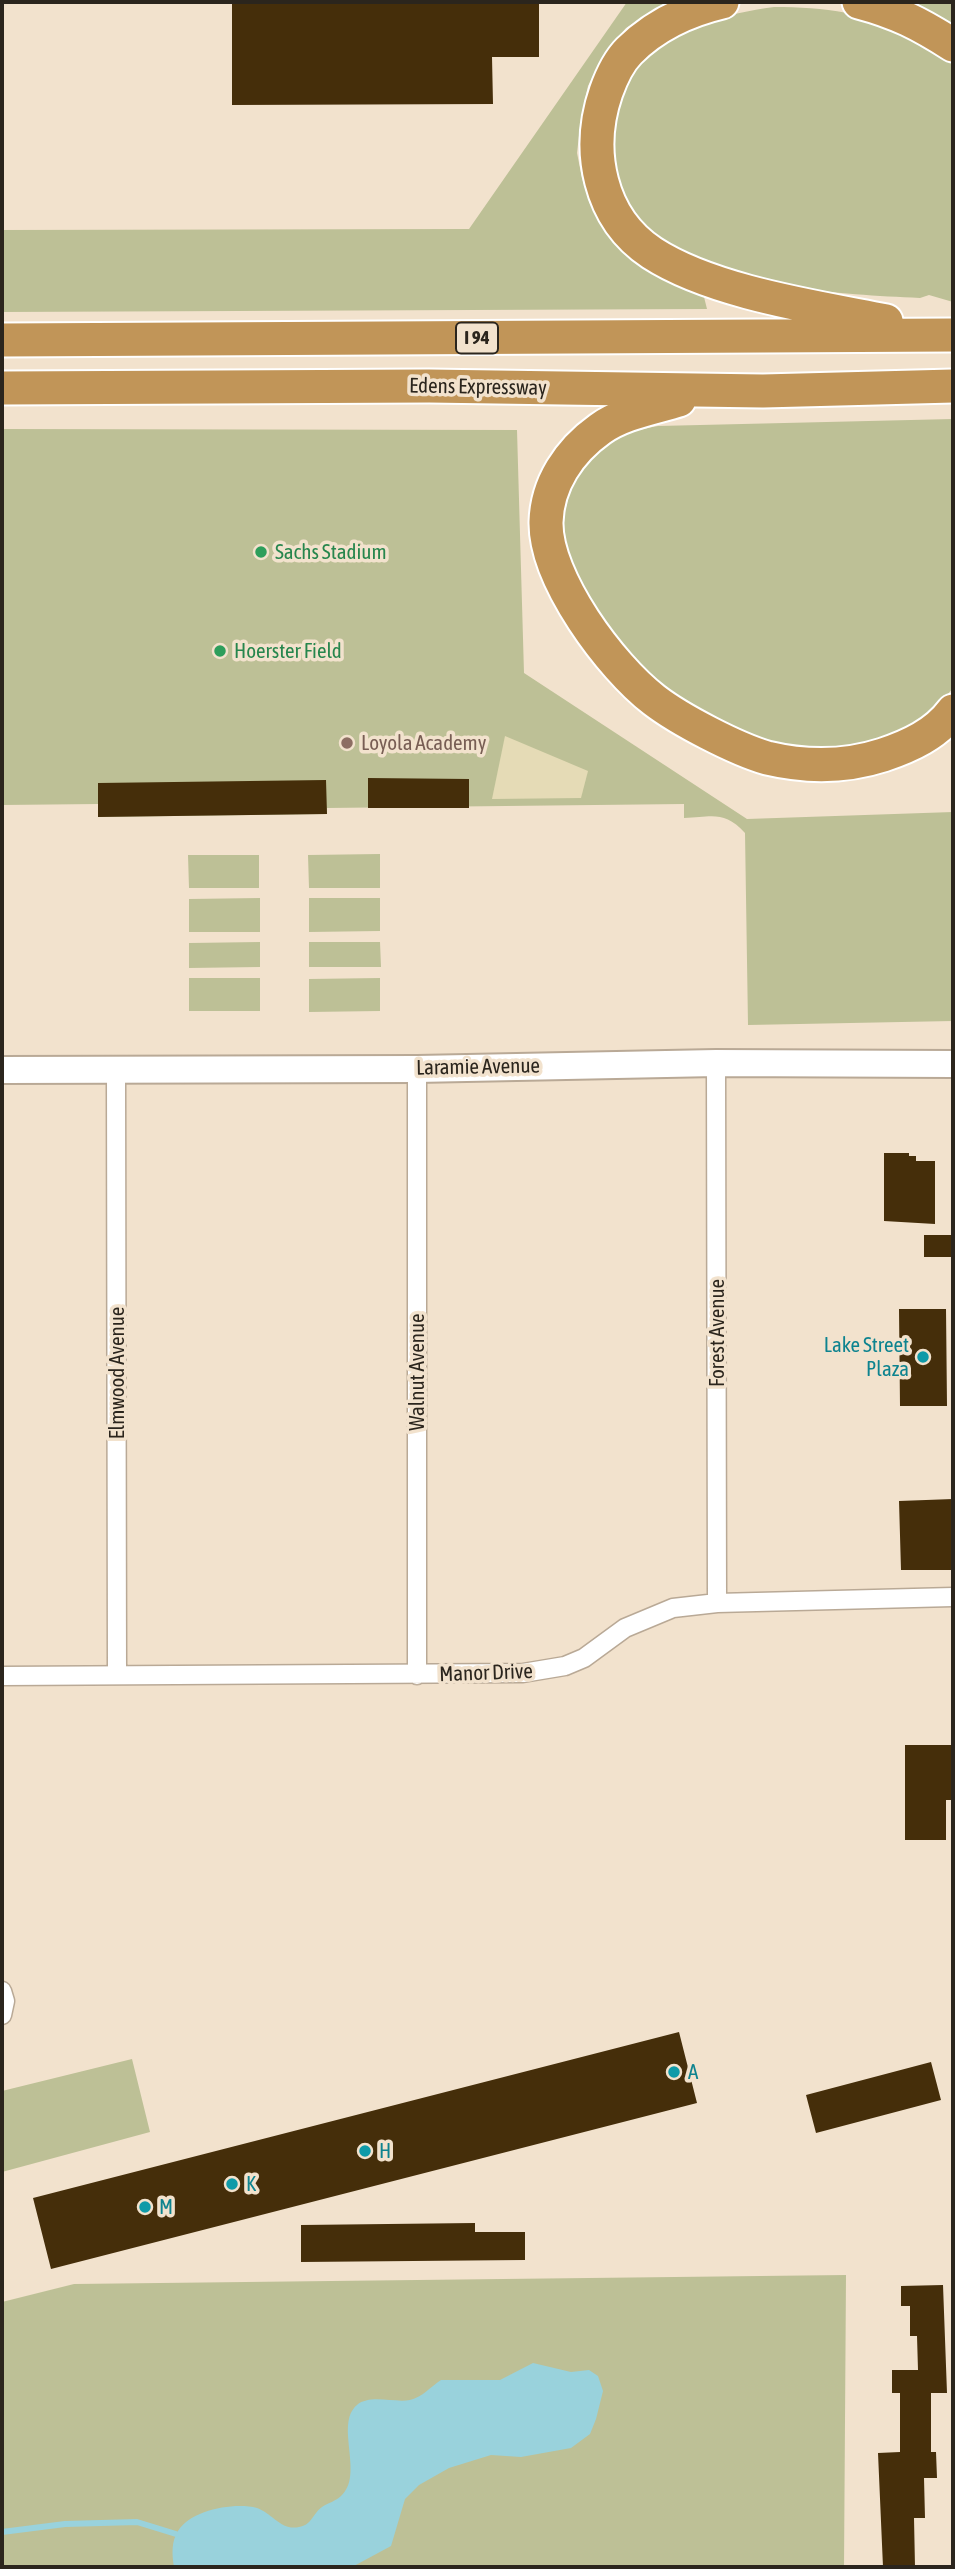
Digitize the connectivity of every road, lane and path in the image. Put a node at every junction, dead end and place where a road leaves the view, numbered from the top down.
1 (722, 2) edge
2 (859, 2) edge
3 (953, 46) edge
4 (953, 335) edge
5 (2, 340) edge
6 (953, 386) edge
7 (2, 388) edge
8 (708, 391) junction
9 (953, 711) edge
10 (716, 1063) junction
11 (953, 1064) edge
12 (416, 1069) junction
13 (2, 1070) edge
14 (116, 1070) junction
15 (953, 1597) edge
16 (718, 1603) junction
17 (117, 1675) junction
18 (417, 1675) junction
19 (2, 1676) edge
20 (2, 1991) edge
21 (2, 2015) edge

1 - 4 highway
2 - 3 highway
4 - 5 highway, I 94
6 - 8 highway, Edens Expressway
7 - 8 highway, Edens Expressway
8 - 9 highway
10 - 11 street, Laramie Avenue
10 - 12 street, Laramie Avenue
10 - 16 street, Forest Avenue
12 - 14 street, Laramie Avenue
12 - 18 street, Walnut Avenue
13 - 14 street, Laramie Avenue
14 - 17 street, Elmwood Avenue
15 - 16 street, Manor Drive
16 - 18 street, Manor Drive
17 - 18 street, Manor Drive
17 - 19 street, Manor Drive
20 - 21 street

